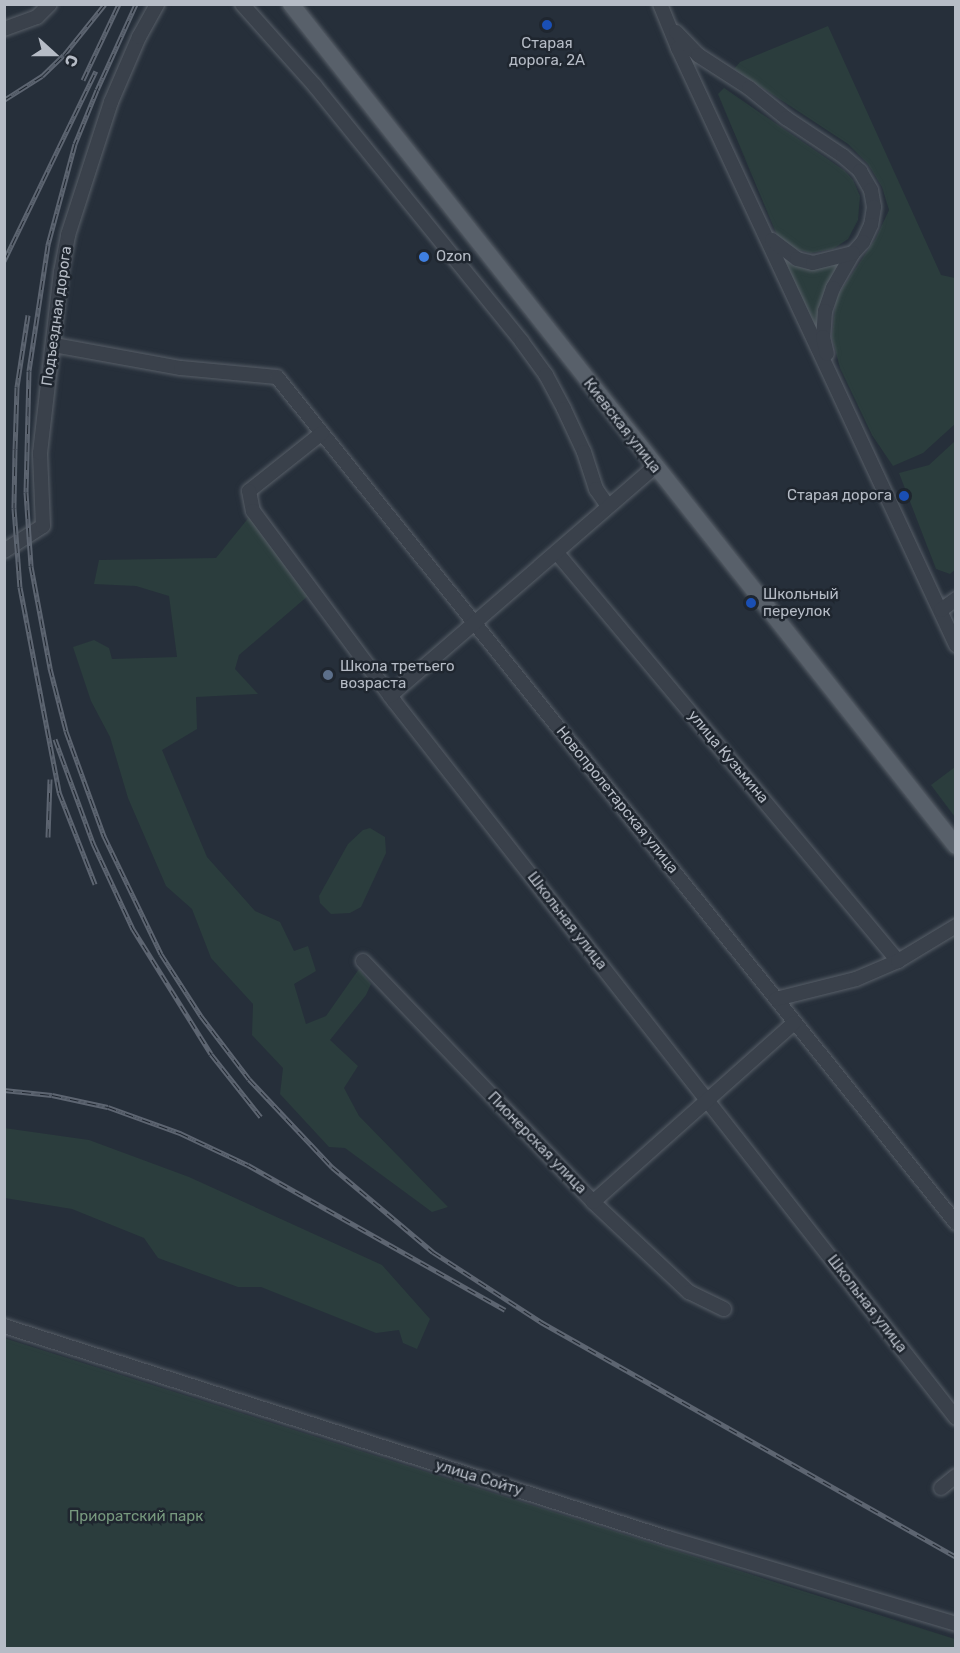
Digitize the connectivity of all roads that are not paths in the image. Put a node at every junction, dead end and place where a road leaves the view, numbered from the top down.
1 (50, 4) edge
2 (157, 4) edge
3 (242, 4) edge
4 (291, 4) edge
5 (660, 4) edge
6 (668, 22) junction
7 (4, 29) edge
8 (766, 234) junction
9 (853, 253) junction
10 (54, 345) junction
11 (831, 376) junction
12 (322, 433) junction
13 (654, 467) junction
14 (608, 506) junction
15 (4, 551) edge
16 (557, 553) junction
17 (956, 599) edge
18 (941, 610) junction
19 (476, 622) junction
20 (956, 645) edge
21 (390, 696) junction
22 (956, 846) edge
23 (956, 926) edge
24 (363, 961) dead end
25 (898, 961) junction
26 (776, 999) junction
27 (794, 1023) junction
28 (707, 1099) junction
29 (593, 1202) junction
30 (954, 1219) edge
31 (724, 1309) dead end
32 (4, 1326) edge
33 (956, 1418) edge
34 (956, 1476) edge
35 (941, 1488) dead end
36 (956, 1624) edge

1 - 7 street
2 - 10 street, Подъездная дорога
3 - 14 street
4 - 13 main road, Киевская улица
5 - 6 street
6 - 8 street
6 - 9 street
8 - 9 street
8 - 11 street
9 - 11 street
10 - 12 street, Новопролетарская улица
10 - 15 street, Подъездная дорога
11 - 18 street
12 - 19 street, Новопролетарская улица
12 - 21 street, Школьная улица
13 - 14 street
13 - 22 main road, Киевская улица
14 - 16 street
16 - 19 street
16 - 25 street, улица Кузьмина
17 - 18 street
18 - 20 street
19 - 21 street
19 - 26 street, Новопролетарская улица
21 - 28 street, Школьная улица
23 - 25 street
24 - 29 street, Пионерская улица
25 - 26 street
26 - 27 street, Новопролетарская улица
27 - 28 street
27 - 30 street, Новопролетарская улица
28 - 29 street
28 - 33 street, Школьная улица
29 - 31 street, Пионерская улица
32 - 36 street, улица Сойту
34 - 35 street

